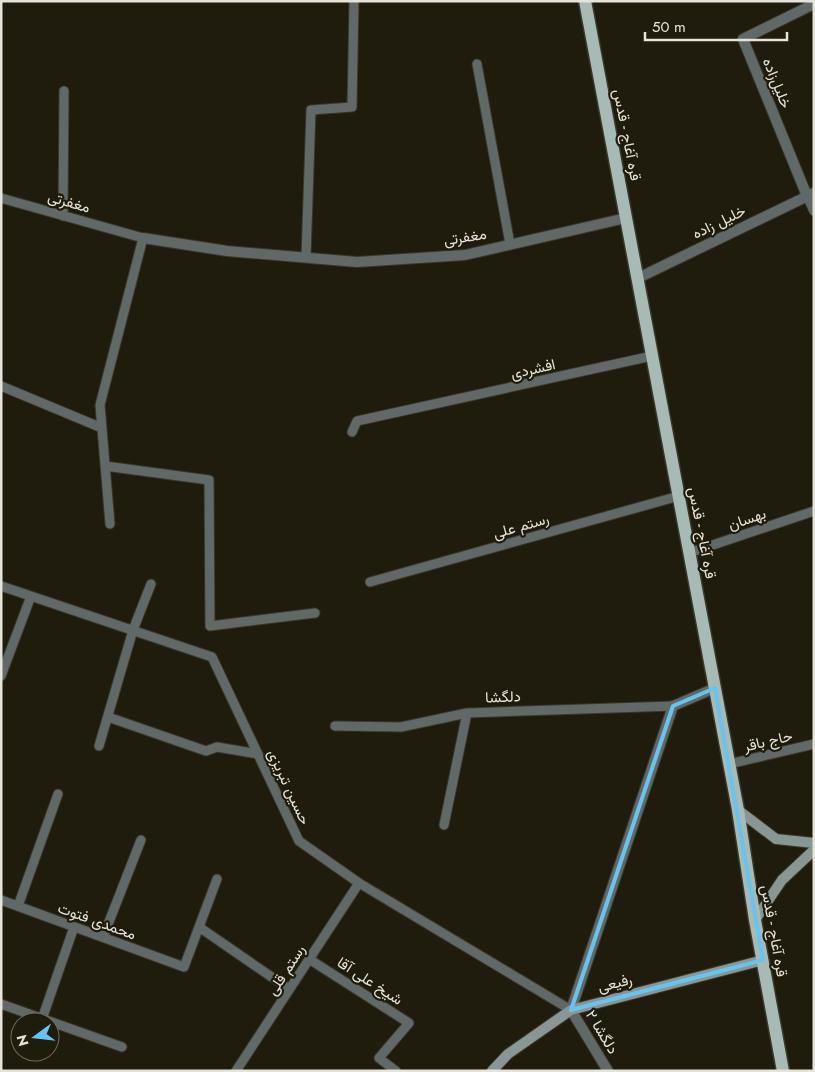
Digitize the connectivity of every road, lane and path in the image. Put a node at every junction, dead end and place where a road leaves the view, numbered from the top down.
1 (354, 1) edge
2 (585, 1) edge
3 (814, 4) edge
4 (477, 64) dead end
5 (64, 91) dead end
6 (811, 194) edge
7 (1, 198) edge
8 (814, 211) edge
9 (63, 216) junction
10 (626, 218) junction
11 (143, 238) junction
12 (510, 244) junction
13 (306, 257) junction
14 (638, 278) junction
15 (652, 356) junction
16 (1, 386) edge
17 (102, 428) junction
18 (352, 432) dead end
19 (106, 466) junction
20 (679, 496) junction
21 (814, 511) edge
22 (110, 524) dead end
23 (690, 553) junction
24 (370, 582) dead end
25 (151, 584) dead end
26 (1, 586) edge
27 (31, 596) junction
28 (315, 613) dead end
29 (134, 630) junction
30 (1, 676) edge
31 (715, 688) junction
32 (673, 706) junction
33 (467, 713) junction
34 (108, 716) junction
35 (334, 726) dead end
36 (814, 744) edge
37 (99, 746) dead end
38 (258, 754) junction
39 (729, 764) junction
40 (58, 794) dead end
41 (738, 810) junction
42 (444, 825) dead end
43 (141, 840) dead end
44 (814, 843) edge
45 (814, 850) edge
46 (217, 879) dead end
47 (359, 883) junction
48 (1, 900) edge
49 (18, 906) junction
50 (755, 920) junction
51 (74, 927) junction
52 (199, 927) junction
53 (103, 938) junction
54 (309, 959) junction
55 (763, 960) junction
56 (289, 989) junction
57 (1, 1004) edge
58 (571, 1010) junction
59 (23, 1012) edge
60 (44, 1012) edge
61 (60, 1025) edge
62 (122, 1047) dead end
63 (236, 1071) edge
64 (396, 1071) edge
65 (492, 1071) edge
66 (608, 1071) edge
67 (783, 1071) edge

1 - 13 lane
2 - 10 main road, قره آغاج - قدس
3 - 6 street, خلیل‌زاده
4 - 12 lane
5 - 9 lane
6 - 8 lane, خلیل‌زاده
6 - 14 street, خلیل زاده
7 - 9 lane, مغفرتی
9 - 11 lane, مغفرتی
10 - 12 street, مغفرتی
10 - 14 main road, قره آغاج - قدس
11 - 13 street, مغفرتی
11 - 17 lane
12 - 13 street, مغفرتی
14 - 15 main road, قره آغاج - قدس
15 - 18 lane, افشردی
15 - 20 main road, قره آغاج - قدس
16 - 17 lane
17 - 19 lane
19 - 22 lane
19 - 28 lane
20 - 23 main road, قره آغاج - قدس
20 - 24 lane, رستم علی
21 - 23 lane, بهسان
23 - 31 main road, قره آغاج - قدس
25 - 29 lane
26 - 27 lane, حسین تبریزی
27 - 29 lane, حسین تبریزی
27 - 30 lane
29 - 34 lane
29 - 38 lane, حسین تبریزی
31 - 32 street, دلگشا
31 - 39 main road, قره آغاج - قدس
32 - 33 lane, دلگشا
32 - 58 street
33 - 35 lane, دلگشا
33 - 42 lane
34 - 37 lane
34 - 38 lane
36 - 39 lane, حاج باقر
38 - 47 lane, حسین تبریزی
39 - 41 main road, قره آغاج - قدس
40 - 49 lane
41 - 44 main road
41 - 50 main road, قره آغاج - قدس
43 - 53 lane
45 - 50 main road
46 - 52 lane
47 - 54 lane, رستم قلی
47 - 58 lane, حسین تبریزی
48 - 49 lane, محمدی فتوت
49 - 51 lane, محمدی فتوت
50 - 55 main road, قره آغاج - قدس
51 - 53 lane, محمدی فتوت
51 - 60 lane
52 - 53 lane, محمدی فتوت
52 - 56 lane
54 - 56 lane, رستم قلی
54 - 64 lane, شیخ علی آقا
55 - 58 main road, رفیعی
55 - 67 main road, قره آغاج - قدس
56 - 63 lane, رستم قلی
57 - 59 lane
58 - 65 main road, رفیعی
58 - 66 street, دلگشا ۲
61 - 62 lane

